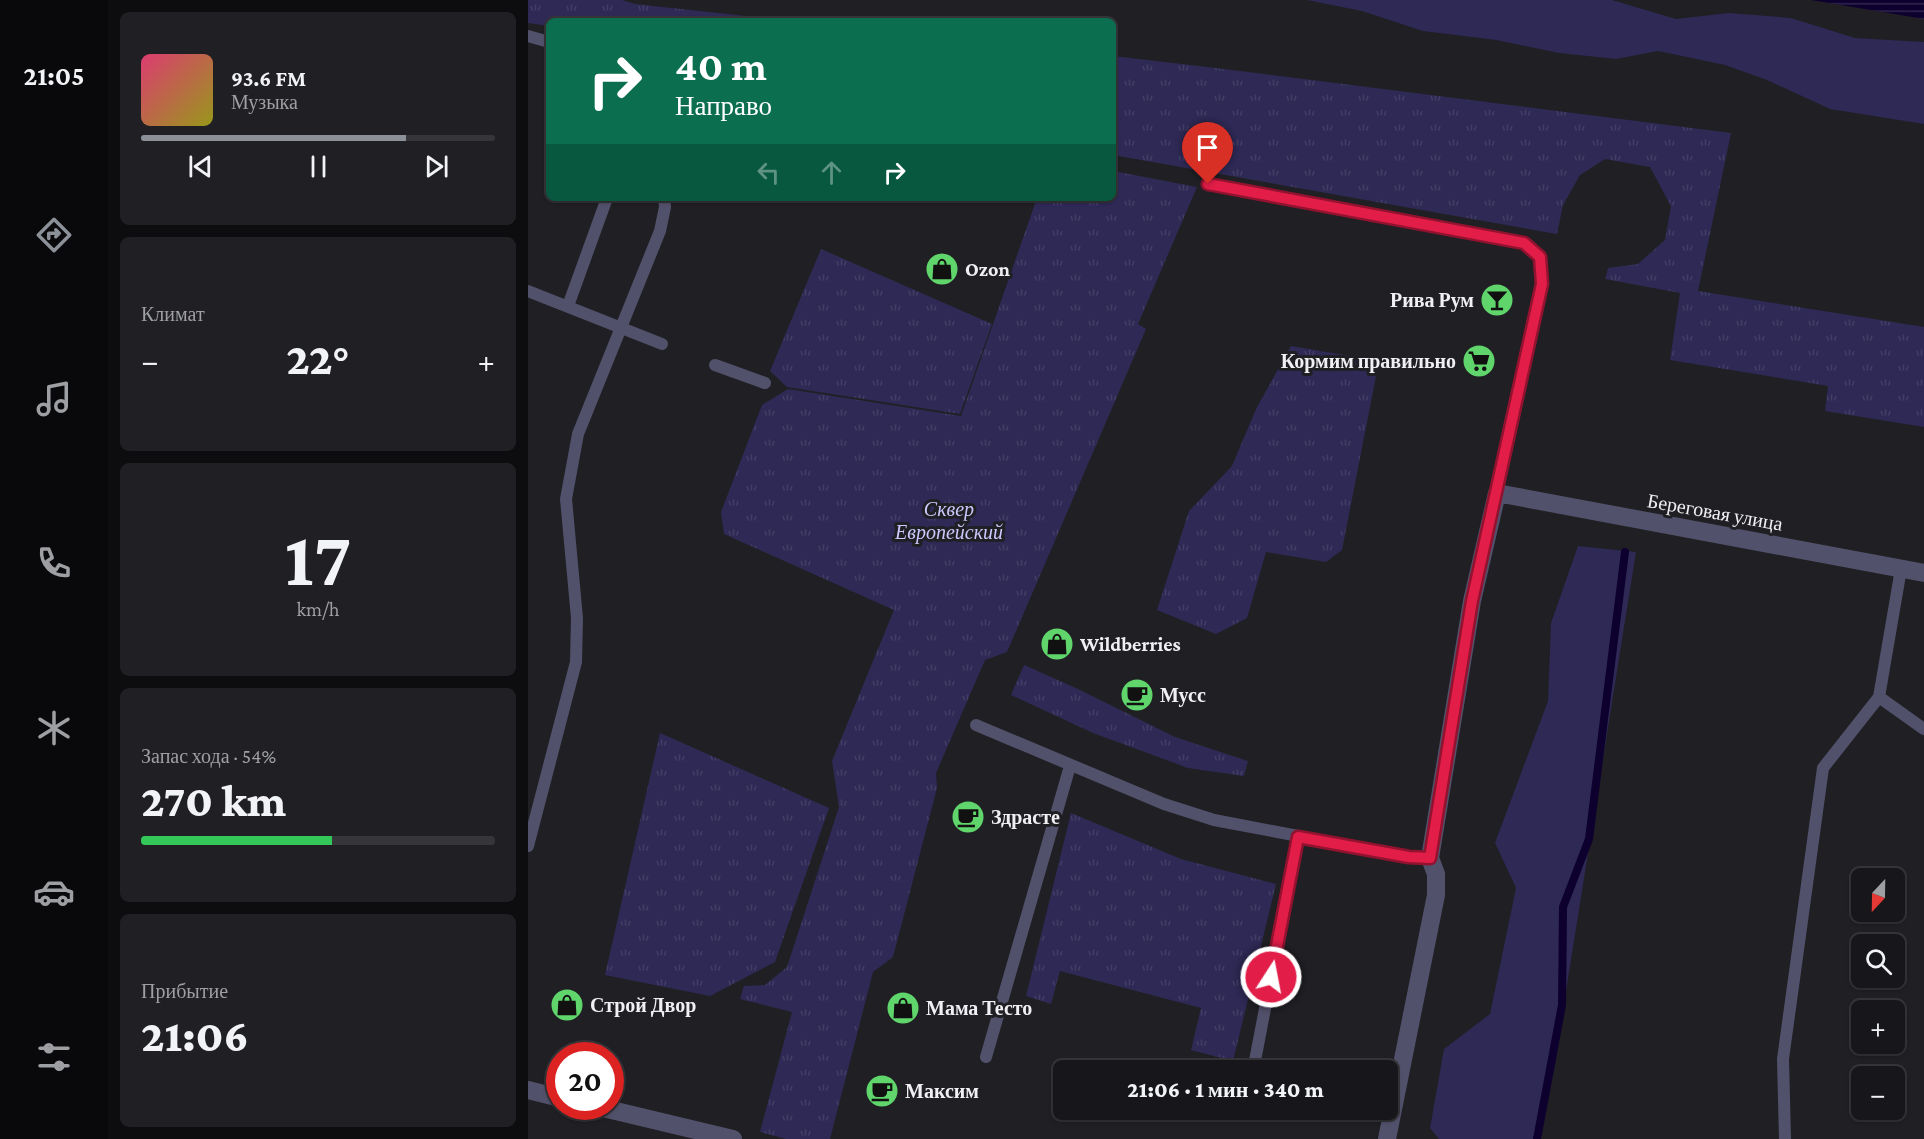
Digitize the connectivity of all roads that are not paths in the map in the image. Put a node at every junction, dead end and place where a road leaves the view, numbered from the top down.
1 (528, 36) edge
2 (546, 41) edge
3 (1208, 184) dead end
4 (606, 201) edge
5 (664, 201) edge
6 (528, 291) edge
7 (568, 306) junction
8 (620, 327) junction
9 (662, 344) dead end
10 (715, 365) dead end
11 (765, 384) dead end
12 (1497, 493) junction
13 (1901, 569) junction
14 (1924, 573) edge
15 (1879, 697) junction
16 (975, 724) dead end
17 (1924, 729) edge
18 (1070, 766) junction
19 (1298, 837) junction
20 (528, 846) edge
21 (1430, 858) junction
22 (986, 1057) dead end
23 (1255, 1060) edge
24 (528, 1090) edge
25 (546, 1094) edge
26 (624, 1113) edge
27 (733, 1139) edge
28 (1387, 1139) edge
29 (1785, 1139) edge

1 - 2 lane
3 - 12 lane
4 - 7 lane
5 - 8 lane
6 - 7 lane
7 - 8 lane
8 - 9 lane
8 - 20 lane
10 - 11 lane
12 - 13 street, Береговая улица
12 - 21 street
13 - 14 street, Береговая улица
13 - 15 lane
15 - 17 lane
15 - 29 lane
16 - 18 lane
18 - 19 lane
18 - 22 lane
19 - 21 lane
19 - 23 lane
21 - 28 street
24 - 25 street
26 - 27 street

